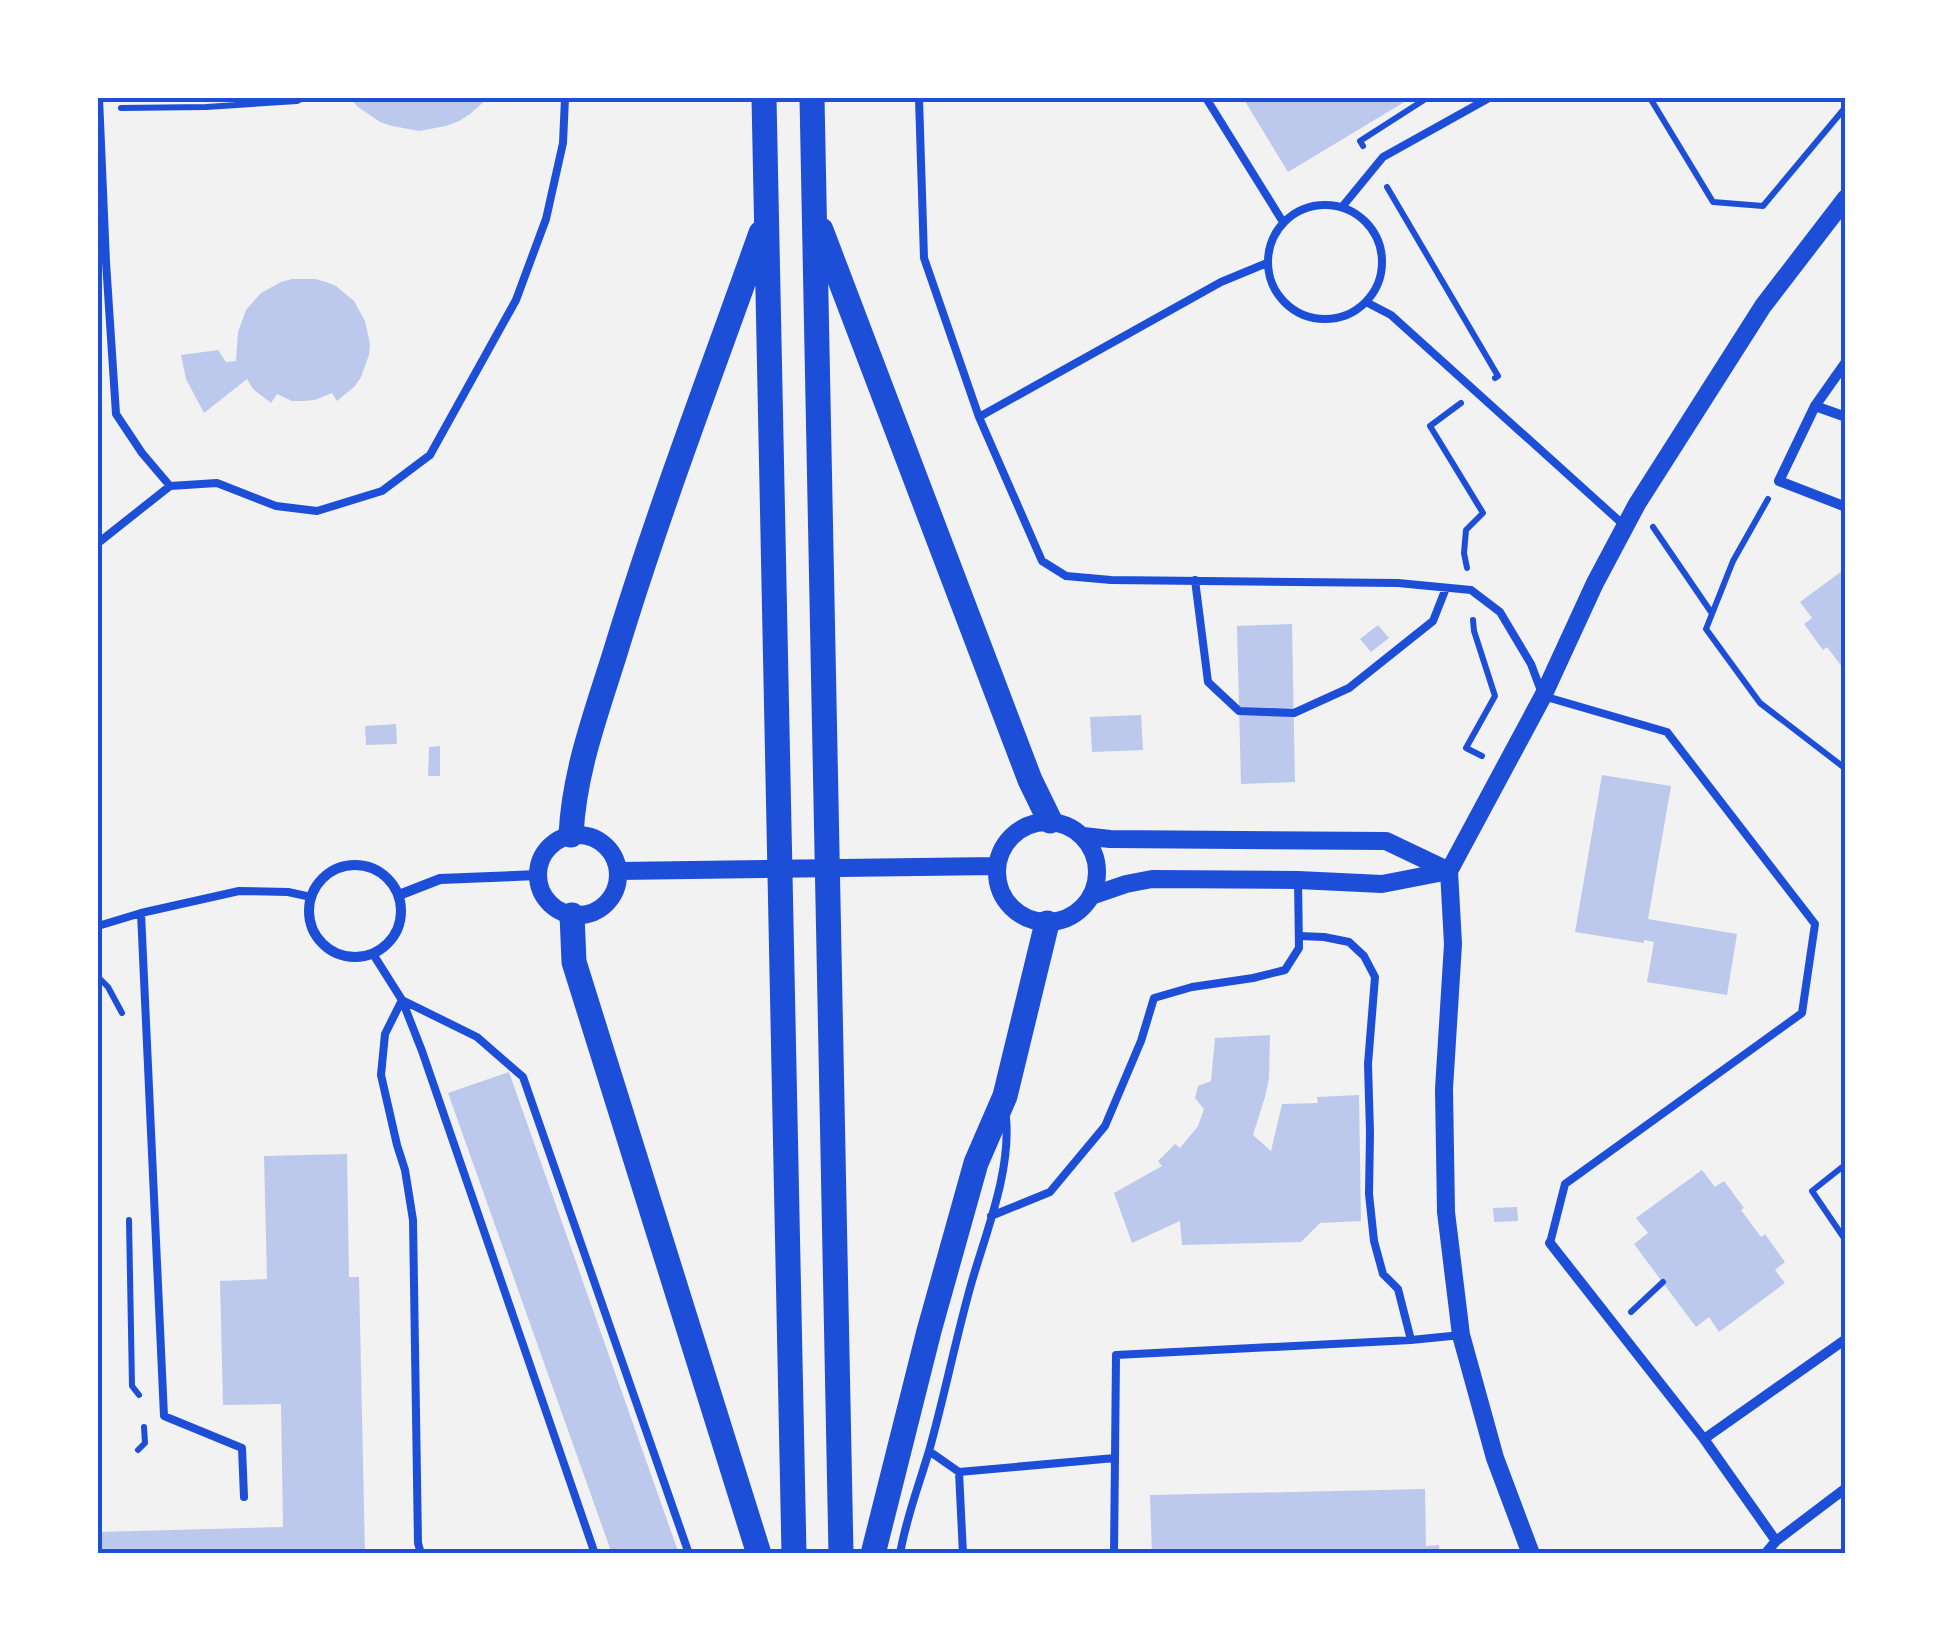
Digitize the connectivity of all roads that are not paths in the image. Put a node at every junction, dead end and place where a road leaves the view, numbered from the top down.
1 (99, 98) edge
2 (565, 98) edge
3 (764, 98) edge
4 (812, 98) edge
5 (919, 98) edge
6 (1206, 98) edge
7 (1489, 98) edge
8 (100, 109) edge
9 (1846, 198) edge
10 (1342, 208) junction
11 (814, 211) junction
12 (766, 218) junction
13 (1284, 222) junction
14 (98, 254) edge
15 (106, 262) junction
16 (1267, 263) junction
17 (1366, 302) junction
18 (1846, 362) edge
19 (1815, 406) junction
20 (1846, 417) edge
21 (978, 418) junction
22 (170, 486) junction
23 (1846, 507) edge
24 (1626, 527) junction
25 (98, 543) edge
26 (1195, 580) junction
27 (1446, 588) junction
28 (1543, 696) junction
29 (1050, 821) junction
30 (570, 835) junction
31 (1083, 836) junction
32 (996, 866) junction
33 (619, 871) junction
34 (1449, 871) junction
35 (538, 876) junction
36 (1298, 880) junction
37 (398, 895) junction
38 (311, 896) junction
39 (1091, 896) junction
40 (141, 913) junction
41 (572, 915) junction
42 (1047, 922) junction
43 (98, 926) edge
44 (1299, 936) junction
45 (373, 954) junction
46 (402, 1000) junction
47 (1004, 1096) junction
48 (991, 1216) junction
49 (1550, 1243) joint
50 (1461, 1335) junction
51 (1846, 1339) edge
52 (1411, 1340) junction
53 (1704, 1439) junction
54 (929, 1451) junction
55 (1115, 1458) junction
56 (959, 1472) junction
57 (1846, 1488) edge
58 (244, 1496) dead end
59 (1776, 1541) junction
60 (421, 1554) edge
61 (594, 1554) edge
62 (688, 1554) edge
63 (759, 1554) edge
64 (794, 1554) edge
65 (841, 1554) edge
66 (873, 1554) edge
67 (900, 1554) edge
68 (964, 1554) edge
69 (1114, 1554) edge
70 (1532, 1554) edge
71 (1765, 1554) edge

1 - 8 lane
2 - 22 lane
3 - 12 main road
4 - 11 main road
5 - 21 lane
6 - 13 lane
7 - 10 lane
8 - 15 lane
9 - 24 street
10 - 13 lane
10 - 17 lane
11 - 29 main road
11 - 65 main road
12 - 30 main road
12 - 64 main road
13 - 16 lane
14 - 15 lane
15 - 22 lane
16 - 17 lane
16 - 21 lane
17 - 24 lane
18 - 19 street
19 - 20 street
19 - 23 street
21 - 26 lane
22 - 25 lane
24 - 28 street
26 - 27 lane
26 - 27 lane
27 - 28 lane
28 - 34 street
28 - 49 lane
29 - 31 street
29 - 32 street
30 - 33 street
30 - 35 street
31 - 34 street
31 - 39 street
32 - 33 street
32 - 42 street
33 - 41 street
34 - 36 street
34 - 50 street
35 - 37 street
35 - 41 street
36 - 39 street
36 - 44 lane
37 - 38 street
37 - 45 street
38 - 40 lane
38 - 45 street
39 - 42 street
40 - 43 lane
40 - 58 lane
41 - 63 main road
42 - 47 main road
44 - 48 lane
44 - 52 lane
45 - 46 lane
46 - 60 lane
46 - 61 lane
46 - 62 lane
47 - 48 lane
47 - 66 main road
48 - 54 lane
49 - 53 street
50 - 52 lane
50 - 70 street
51 - 53 street
52 - 55 lane
53 - 59 street
54 - 56 lane
54 - 67 lane
55 - 56 lane
55 - 69 lane
56 - 68 lane
57 - 59 street
59 - 71 street

